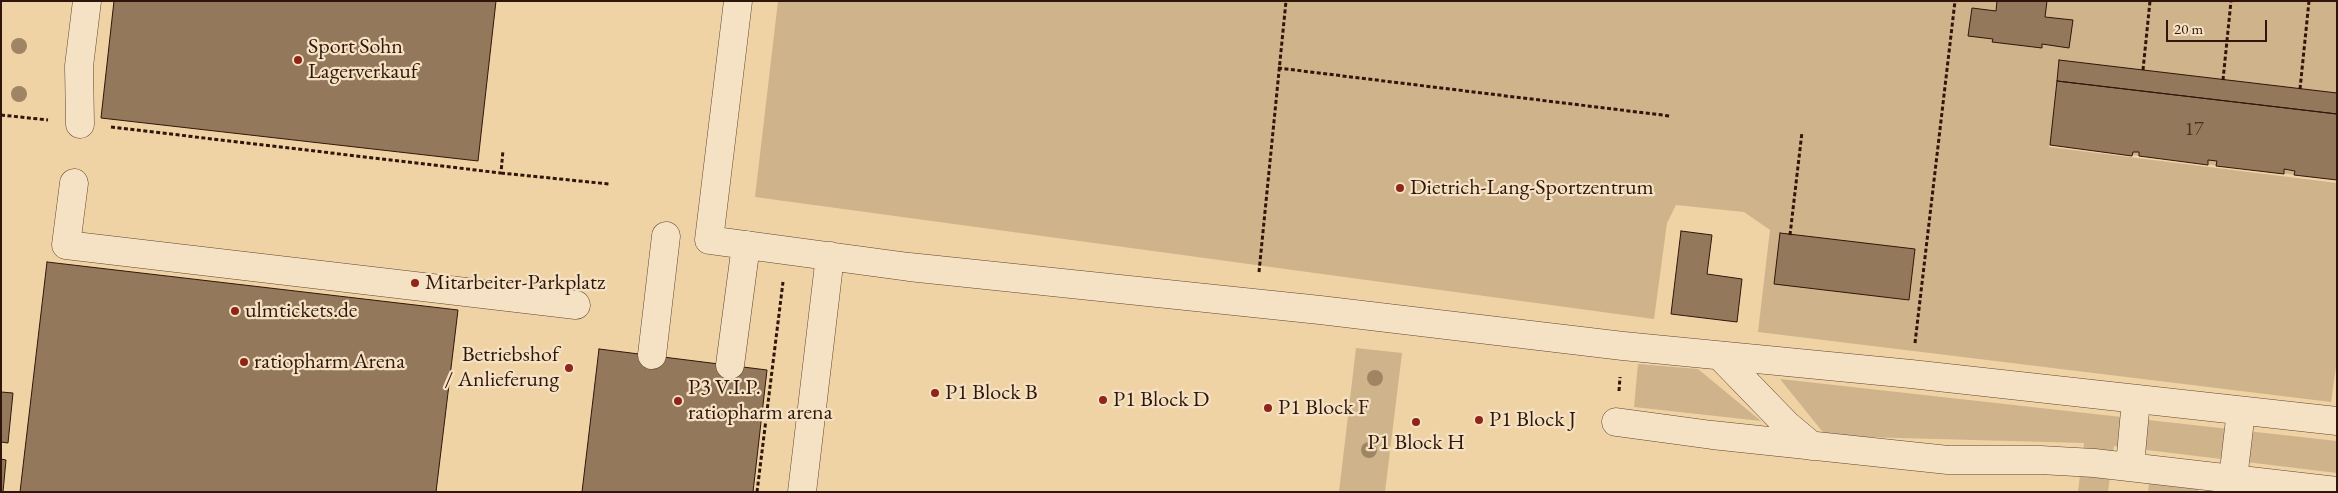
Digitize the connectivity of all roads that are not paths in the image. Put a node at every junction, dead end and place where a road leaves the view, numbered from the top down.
1 (87, 1) edge
2 (738, 1) edge
3 (80, 124) road end
4 (74, 183) dead end
5 (728, 242) junction
6 (830, 256) junction
7 (576, 305) dead end
8 (644, 354) joint
9 (1720, 356) junction
10 (2136, 400) junction
11 (2241, 411) junction
12 (2337, 421) edge
13 (1616, 422) road end
14 (1812, 446) junction
15 (2130, 466) junction
16 (2233, 479) junction
17 (2337, 491) edge
18 (802, 492) edge

1 - 3 street
2 - 5 street
4 - 7 street
5 - 5 street
5 - 6 street
6 - 9 street
6 - 18 street
8 - 8 street
9 - 10 street
9 - 14 street
10 - 11 street
10 - 15 street
11 - 12 street
11 - 16 street
13 - 14 street
14 - 15 street
15 - 16 street
16 - 17 street

